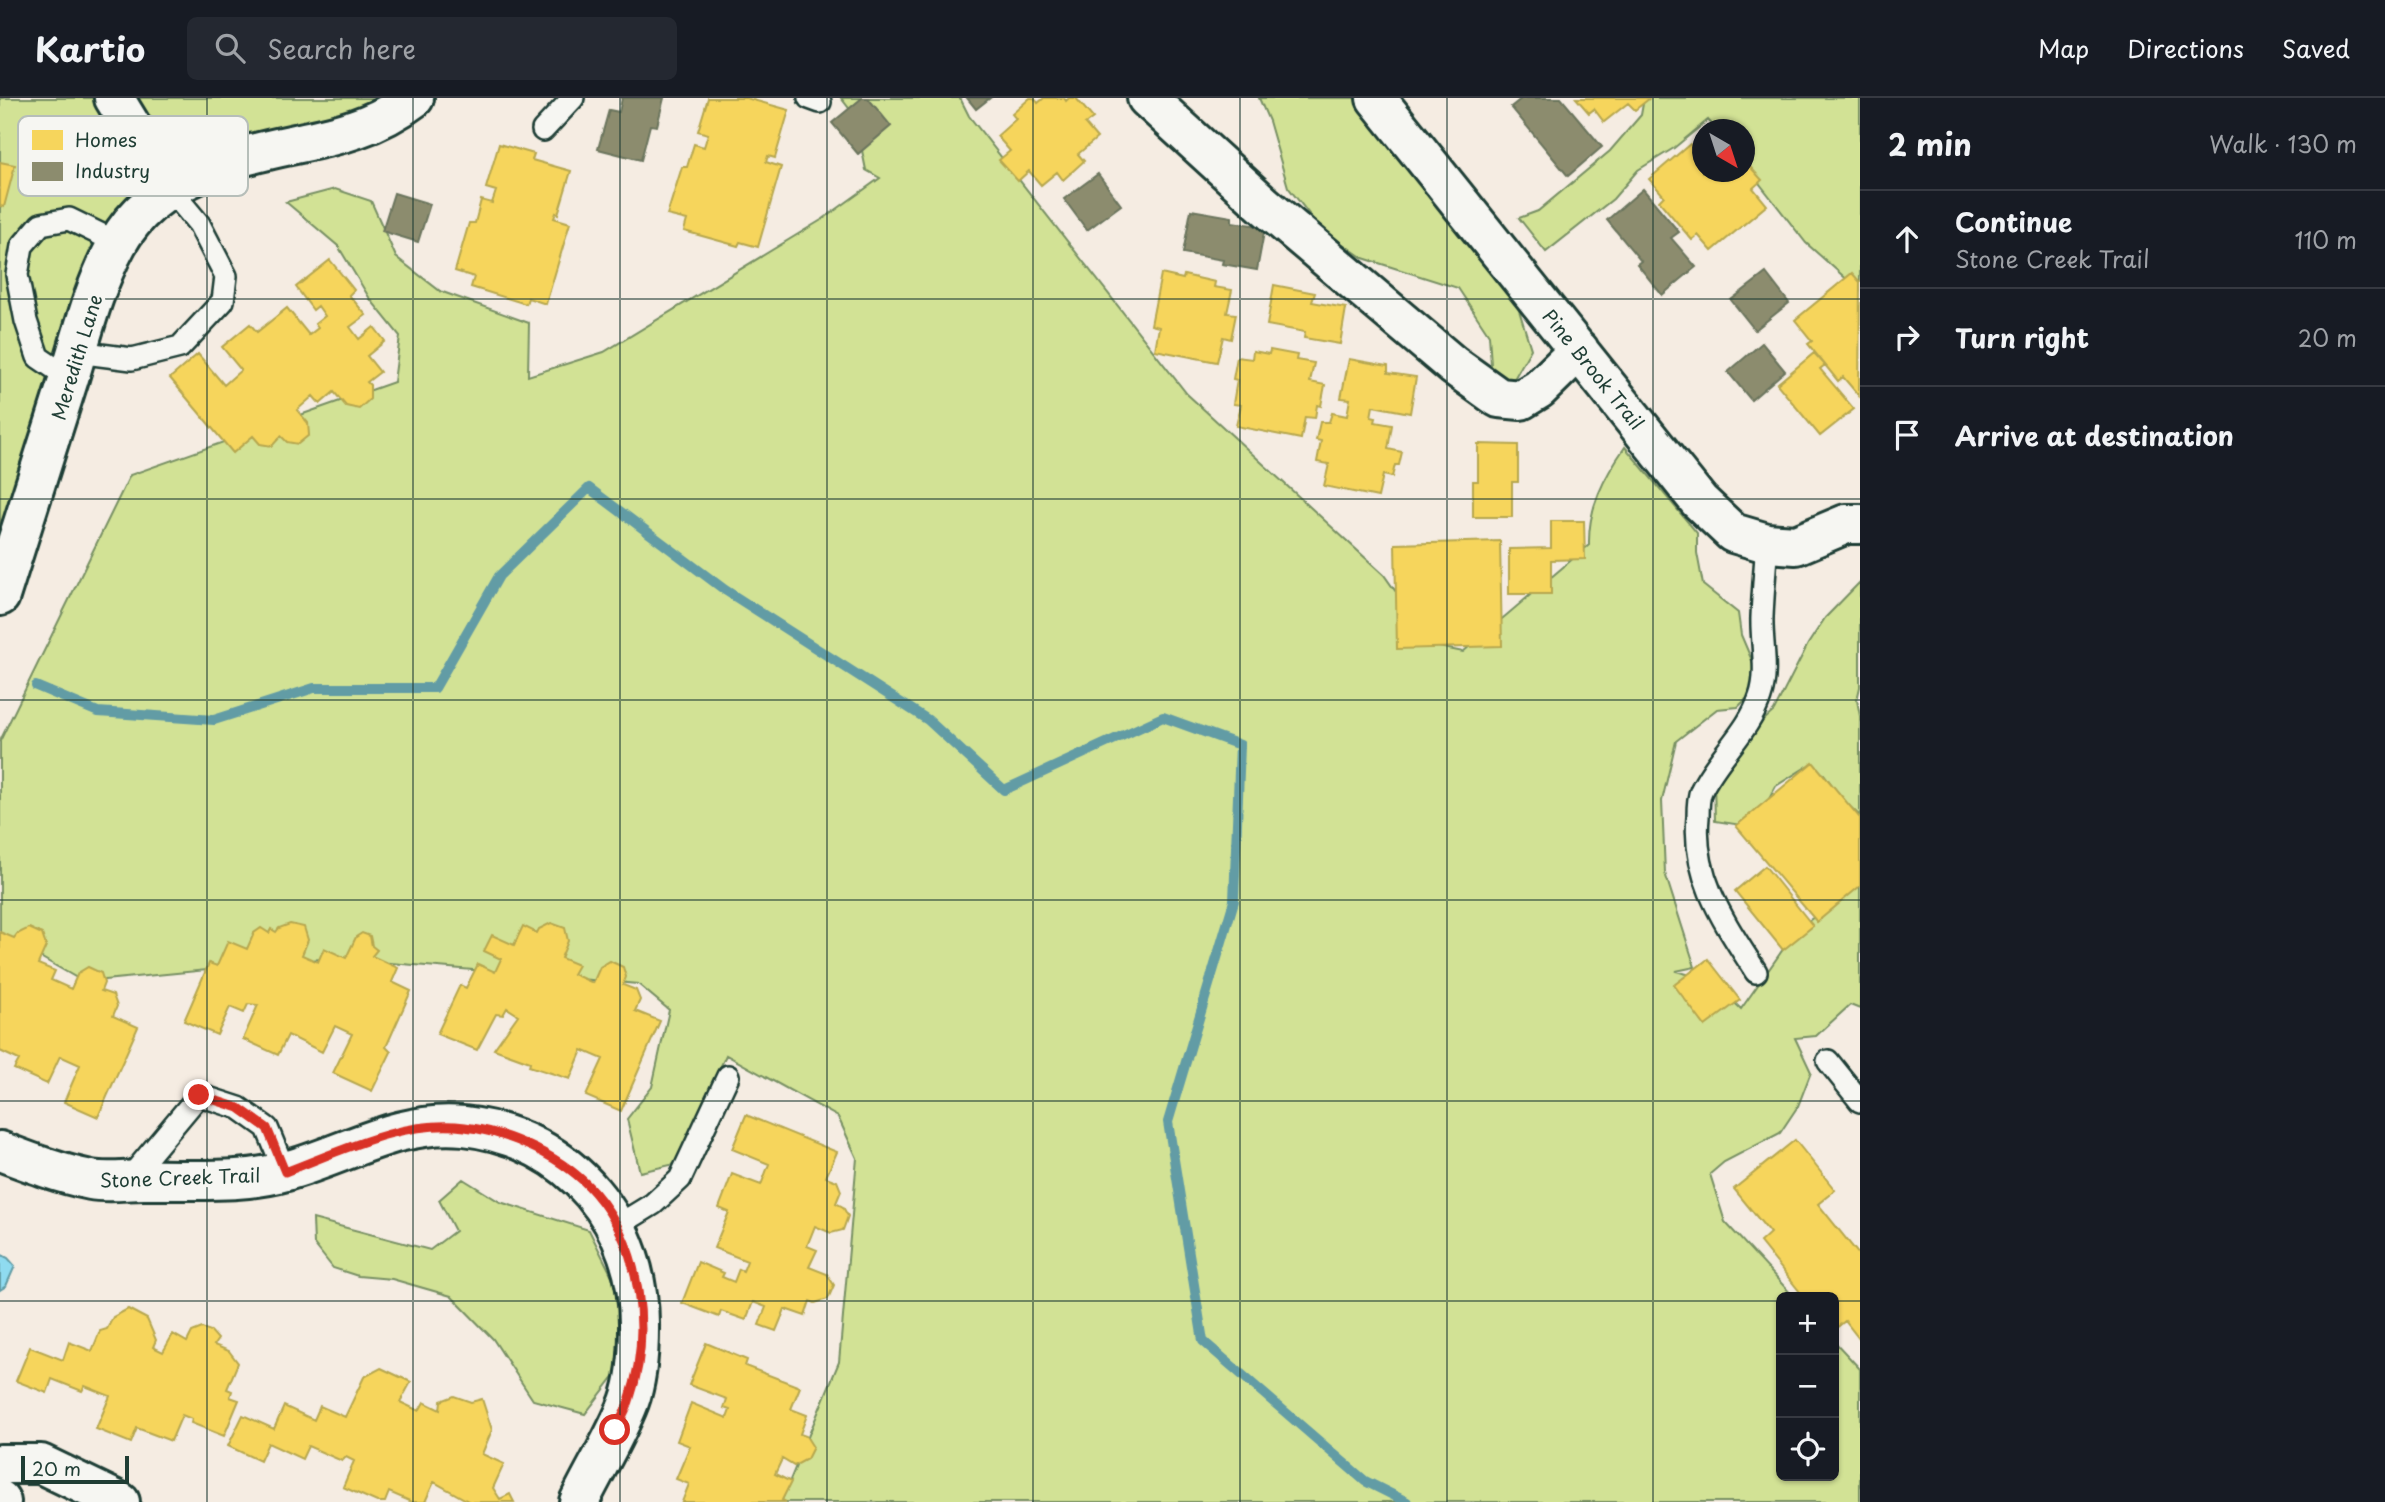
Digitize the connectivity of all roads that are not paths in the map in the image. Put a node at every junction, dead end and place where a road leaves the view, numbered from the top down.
1 (114, 98) edge
2 (414, 98) edge
3 (573, 98) edge
4 (1147, 98) edge
5 (1376, 98) edge
6 (125, 116) edge
7 (543, 130) dead end
8 (248, 156) edge
9 (160, 196) edge
10 (176, 196) edge
11 (117, 243) junction
12 (1579, 350) junction
13 (73, 365) junction
14 (1860, 524) edge
15 (1767, 543) junction
16 (0, 596) edge
17 (1756, 972) dead end
18 (1828, 1060) dead end
19 (728, 1076) dead end
20 (1860, 1101) edge
21 (0, 1151) edge
22 (285, 1172) junction
23 (128, 1180) junction
24 (617, 1226) junction
25 (0, 1464) edge
26 (120, 1502) edge
27 (579, 1502) edge

1 - 6 street
2 - 8 street, Meredith Lane
3 - 7 lane
4 - 12 street
5 - 12 street, Pine Brook Trail
9 - 11 street, Meredith Lane
10 - 13 lane
11 - 13 street, Meredith Lane
11 - 13 lane
12 - 15 street, Pine Brook Trail
13 - 16 street, Meredith Lane
14 - 15 street, Pine Brook Trail
15 - 17 lane
18 - 20 lane
19 - 24 lane
21 - 23 street, Stone Creek Trail
22 - 23 street, Stone Creek Trail
22 - 23 lane
22 - 24 street, Stone Creek Trail
24 - 27 street, Stone Creek Trail
25 - 26 street

